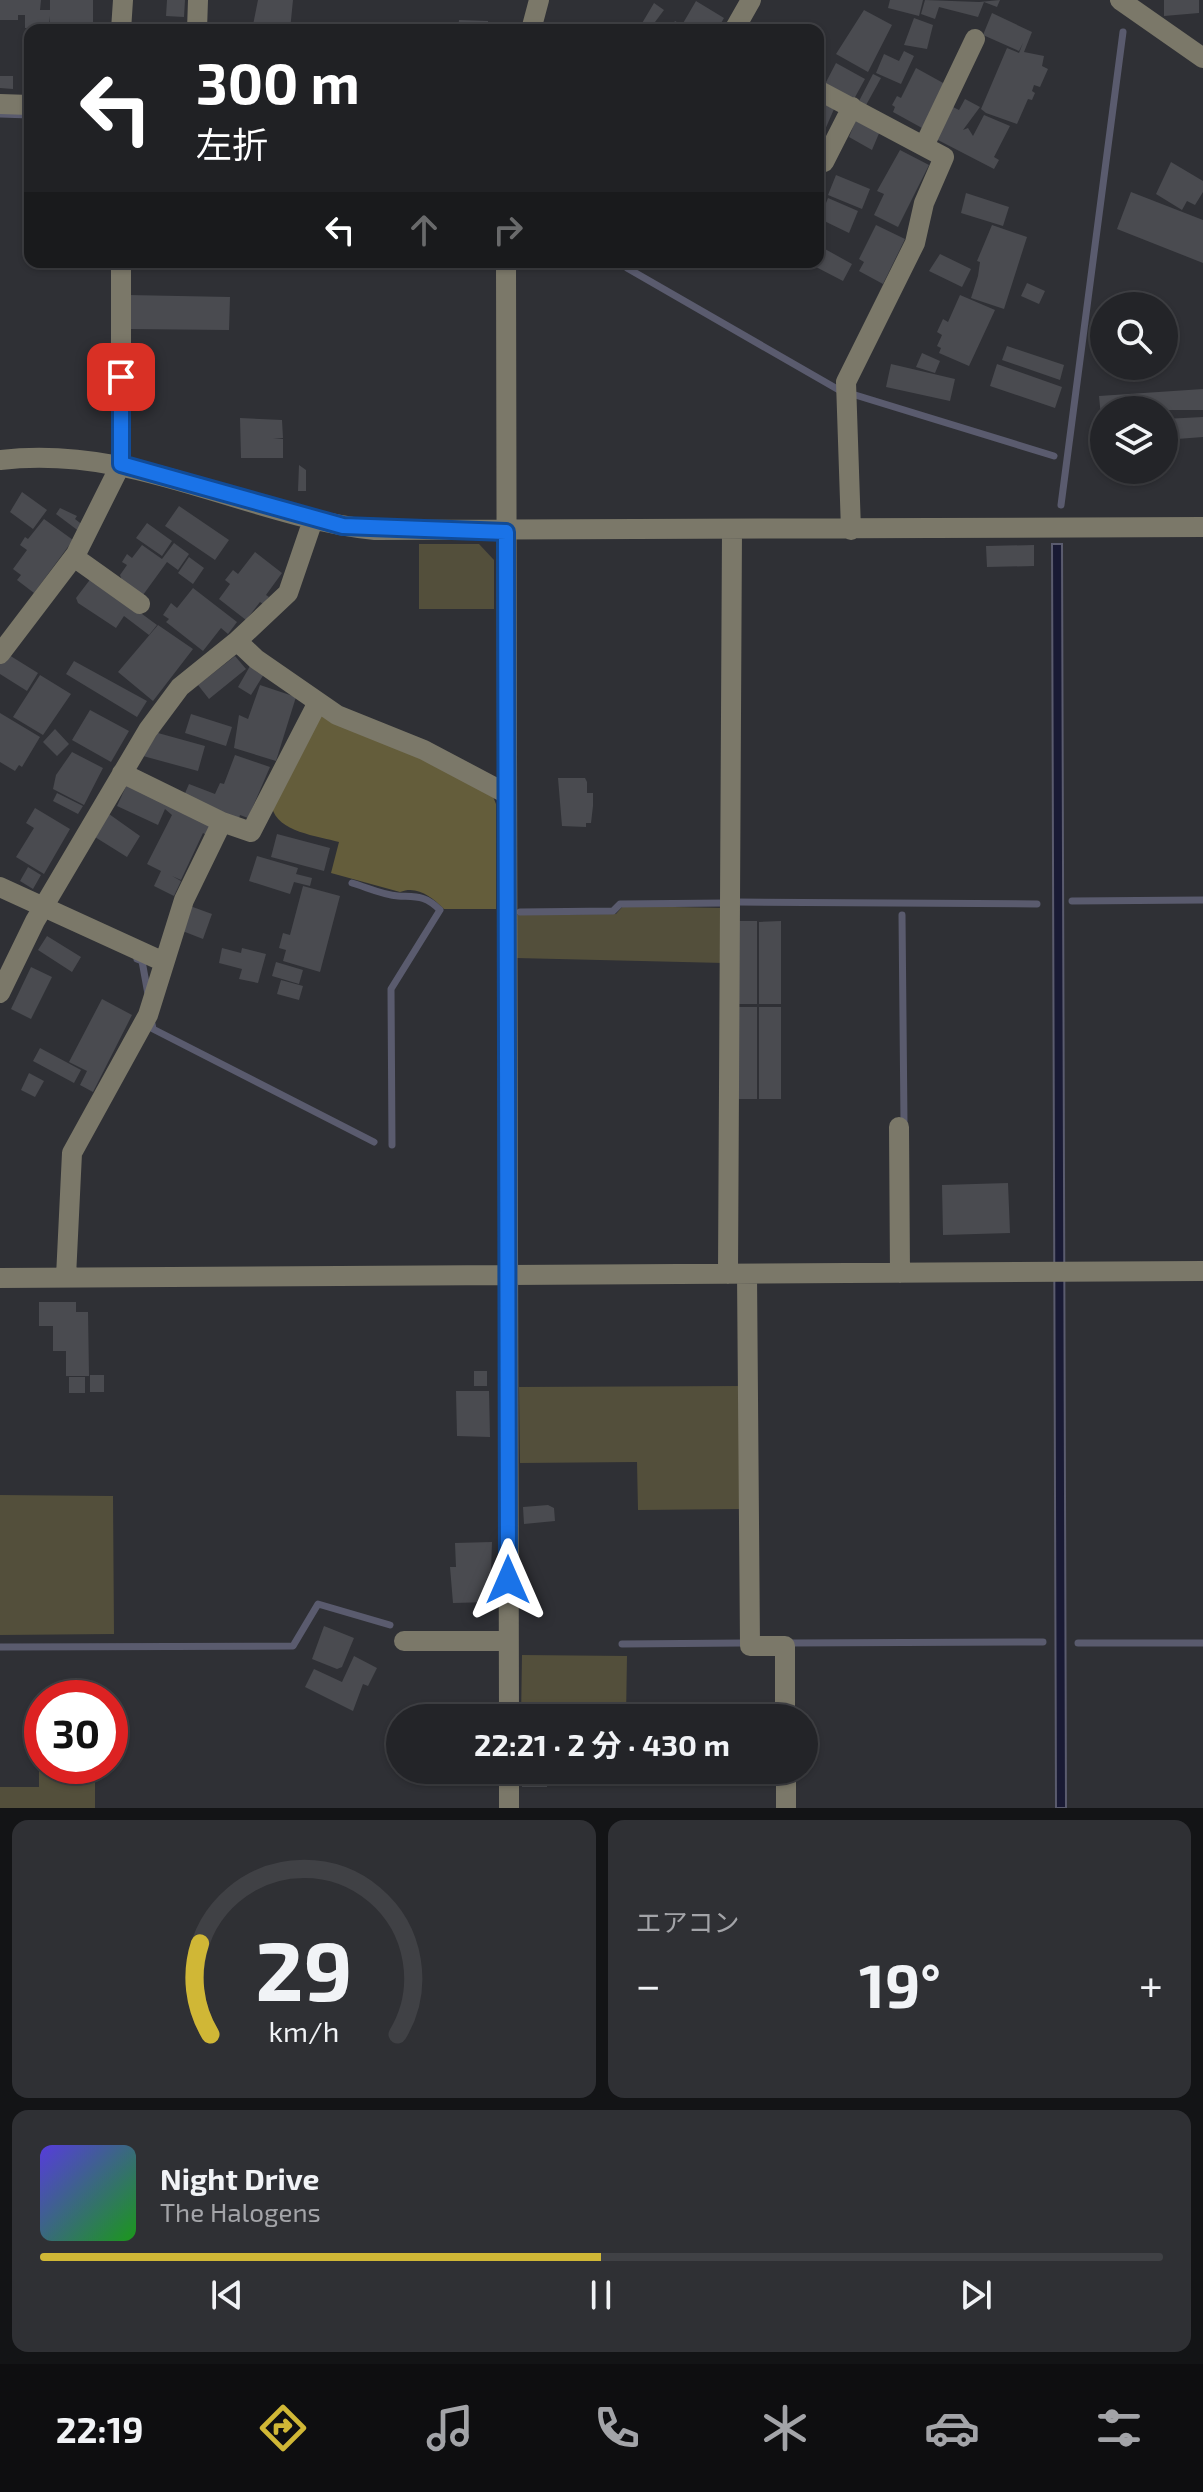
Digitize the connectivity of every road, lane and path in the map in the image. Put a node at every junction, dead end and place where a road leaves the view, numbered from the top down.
1 (123, 0) edge
2 (198, 0) edge
3 (539, 0) edge
4 (751, 0) edge
5 (1120, 0) edge
6 (121, 24) edge
7 (197, 24) edge
8 (533, 24) edge
9 (737, 24) edge
10 (975, 39) dead end
11 (1203, 58) edge
12 (824, 93) edge
13 (0, 104) edge
14 (24, 105) edge
15 (852, 107) junction
16 (924, 146) junction
17 (824, 162) dead end
18 (121, 268) edge
19 (506, 268) edge
20 (0, 460) edge
21 (121, 464) junction
22 (313, 520) junction
23 (1203, 527) edge
24 (732, 530) junction
25 (851, 530) junction
26 (506, 532) junction
27 (74, 557) junction
28 (140, 604) dead end
29 (237, 641) junction
30 (0, 654) edge
31 (318, 702) junction
32 (122, 773) junction
33 (507, 794) junction
34 (222, 822) junction
35 (0, 887) edge
36 (44, 905) junction
37 (164, 962) junction
38 (0, 993) edge
39 (899, 1127) dead end
40 (1203, 1271) edge
41 (900, 1273) junction
42 (738, 1274) junction
43 (508, 1275) junction
44 (66, 1277) junction
45 (0, 1278) edge
46 (404, 1641) dead end
47 (508, 1641) junction
48 (509, 1704) edge
49 (785, 1704) edge
50 (509, 1784) edge
51 (786, 1784) edge
52 (509, 1808) edge
53 (786, 1808) edge

1 - 6 street
2 - 7 street
3 - 8 street
4 - 9 street
5 - 11 street
10 - 16 street
12 - 15 street
13 - 14 street
15 - 16 street
15 - 17 street
16 - 25 street
18 - 21 street
19 - 26 street
20 - 21 street
21 - 22 street
21 - 27 street
22 - 26 street
22 - 29 street
23 - 25 street
24 - 25 street
24 - 26 street
24 - 42 street
26 - 33 street
27 - 28 street
27 - 30 street
29 - 31 street
29 - 32 street
31 - 33 street
31 - 34 street
32 - 34 street
32 - 36 street
33 - 43 street
34 - 37 street
35 - 36 street
36 - 37 street
36 - 38 street
37 - 44 street
39 - 41 street
40 - 41 street
41 - 42 street
42 - 43 street
42 - 49 street
43 - 44 street
43 - 47 street
44 - 45 street
46 - 47 street
47 - 48 street
50 - 52 street
51 - 53 street

